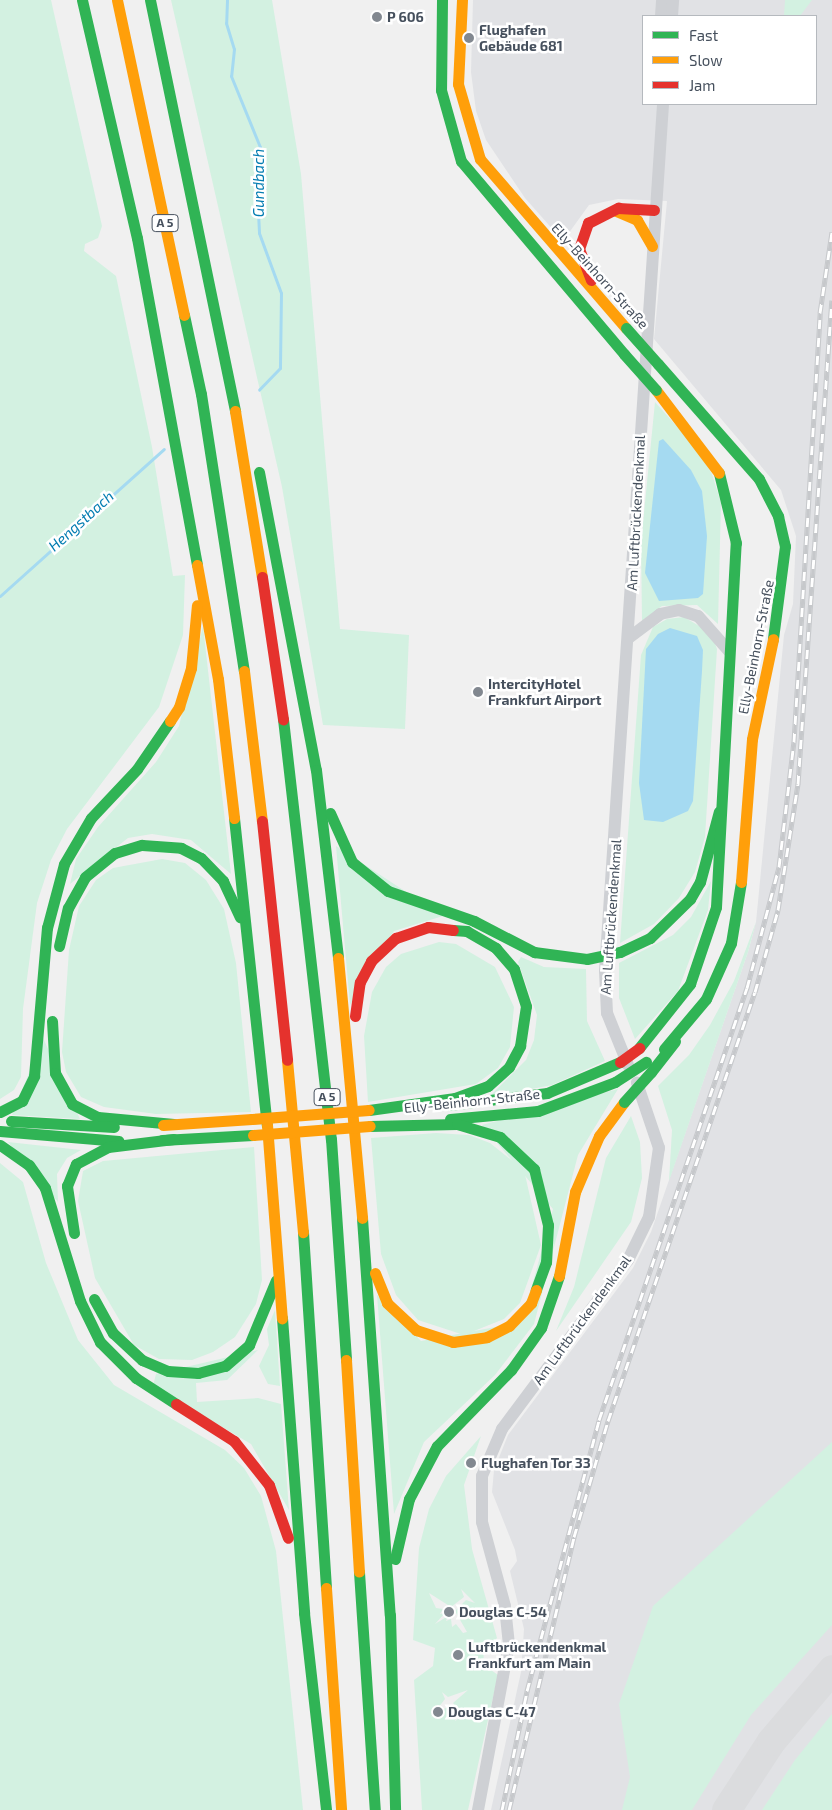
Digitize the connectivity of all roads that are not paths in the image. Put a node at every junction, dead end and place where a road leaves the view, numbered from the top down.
1 (82, 0) edge
2 (108, 0) edge
3 (117, 0) edge
4 (150, 0) edge
5 (442, 0) edge
6 (462, 0) edge
7 (662, 0) edge
8 (673, 0) edge
9 (661, 15) edge
10 (672, 15) edge
11 (130, 53) junction
12 (662, 105) edge
13 (608, 210) junction
14 (654, 210) junction
15 (652, 246) junction
16 (600, 298) junction
17 (231, 389) junction
18 (195, 549) junction
19 (630, 637) junction
20 (730, 651) junction
21 (316, 770) junction
22 (719, 811) junction
23 (252, 963) junction
24 (648, 1067) junction
25 (354, 1097) junction
26 (368, 1110) junction
27 (0, 1112) edge
28 (0, 1119) edge
29 (174, 1124) junction
30 (370, 1126) junction
31 (0, 1131) edge
32 (174, 1140) junction
33 (0, 1145) edge
34 (364, 1223) junction
35 (279, 1265) junction
36 (390, 1615) junction
37 (306, 1639) junction
38 (326, 1810) edge
39 (341, 1810) edge
40 (375, 1810) edge
41 (395, 1810) edge
42 (478, 1810) edge

1 - 18 main road
2 - 11 main road
3 - 11 main road, A 5
4 - 17 main road, A 5
5 - 20 main road, Elly-Beinhorn-Straße, bridge
6 - 16 main road, Elly-Beinhorn-Straße
7 - 9 street
8 - 10 street
11 - 39 main road, A 5
12 - 14 street, Am Luftbrückendenkmal
13 - 14 main road
13 - 15 main road
13 - 16 main road
14 - 15 street, Am Luftbrückendenkmal
15 - 19 street, Am Luftbrückendenkmal
16 - 24 main road, Elly-Beinhorn-Straße, bridge
17 - 21 main road
17 - 40 main road, A 5
18 - 23 main road
18 - 27 main road
19 - 20 street
19 - 42 street, Am Luftbrückendenkmal
20 - 22 main road, Elly-Beinhorn-Straße
21 - 22 main road, bridge
21 - 25 main road
22 - 26 main road, Elly-Beinhorn-Straße, bridge
23 - 29 main road
23 - 35 main road
24 - 30 main road, Elly-Beinhorn-Straße, bridge
24 - 36 main road, Elly-Beinhorn-Straße, bridge
25 - 26 main road
25 - 34 main road
26 - 29 main road, bridge
28 - 29 main road
30 - 32 main road, bridge
30 - 34 main road
31 - 32 main road
32 - 35 main road
33 - 37 main road
34 - 36 main road
35 - 37 main road
36 - 41 main road
37 - 38 main road

